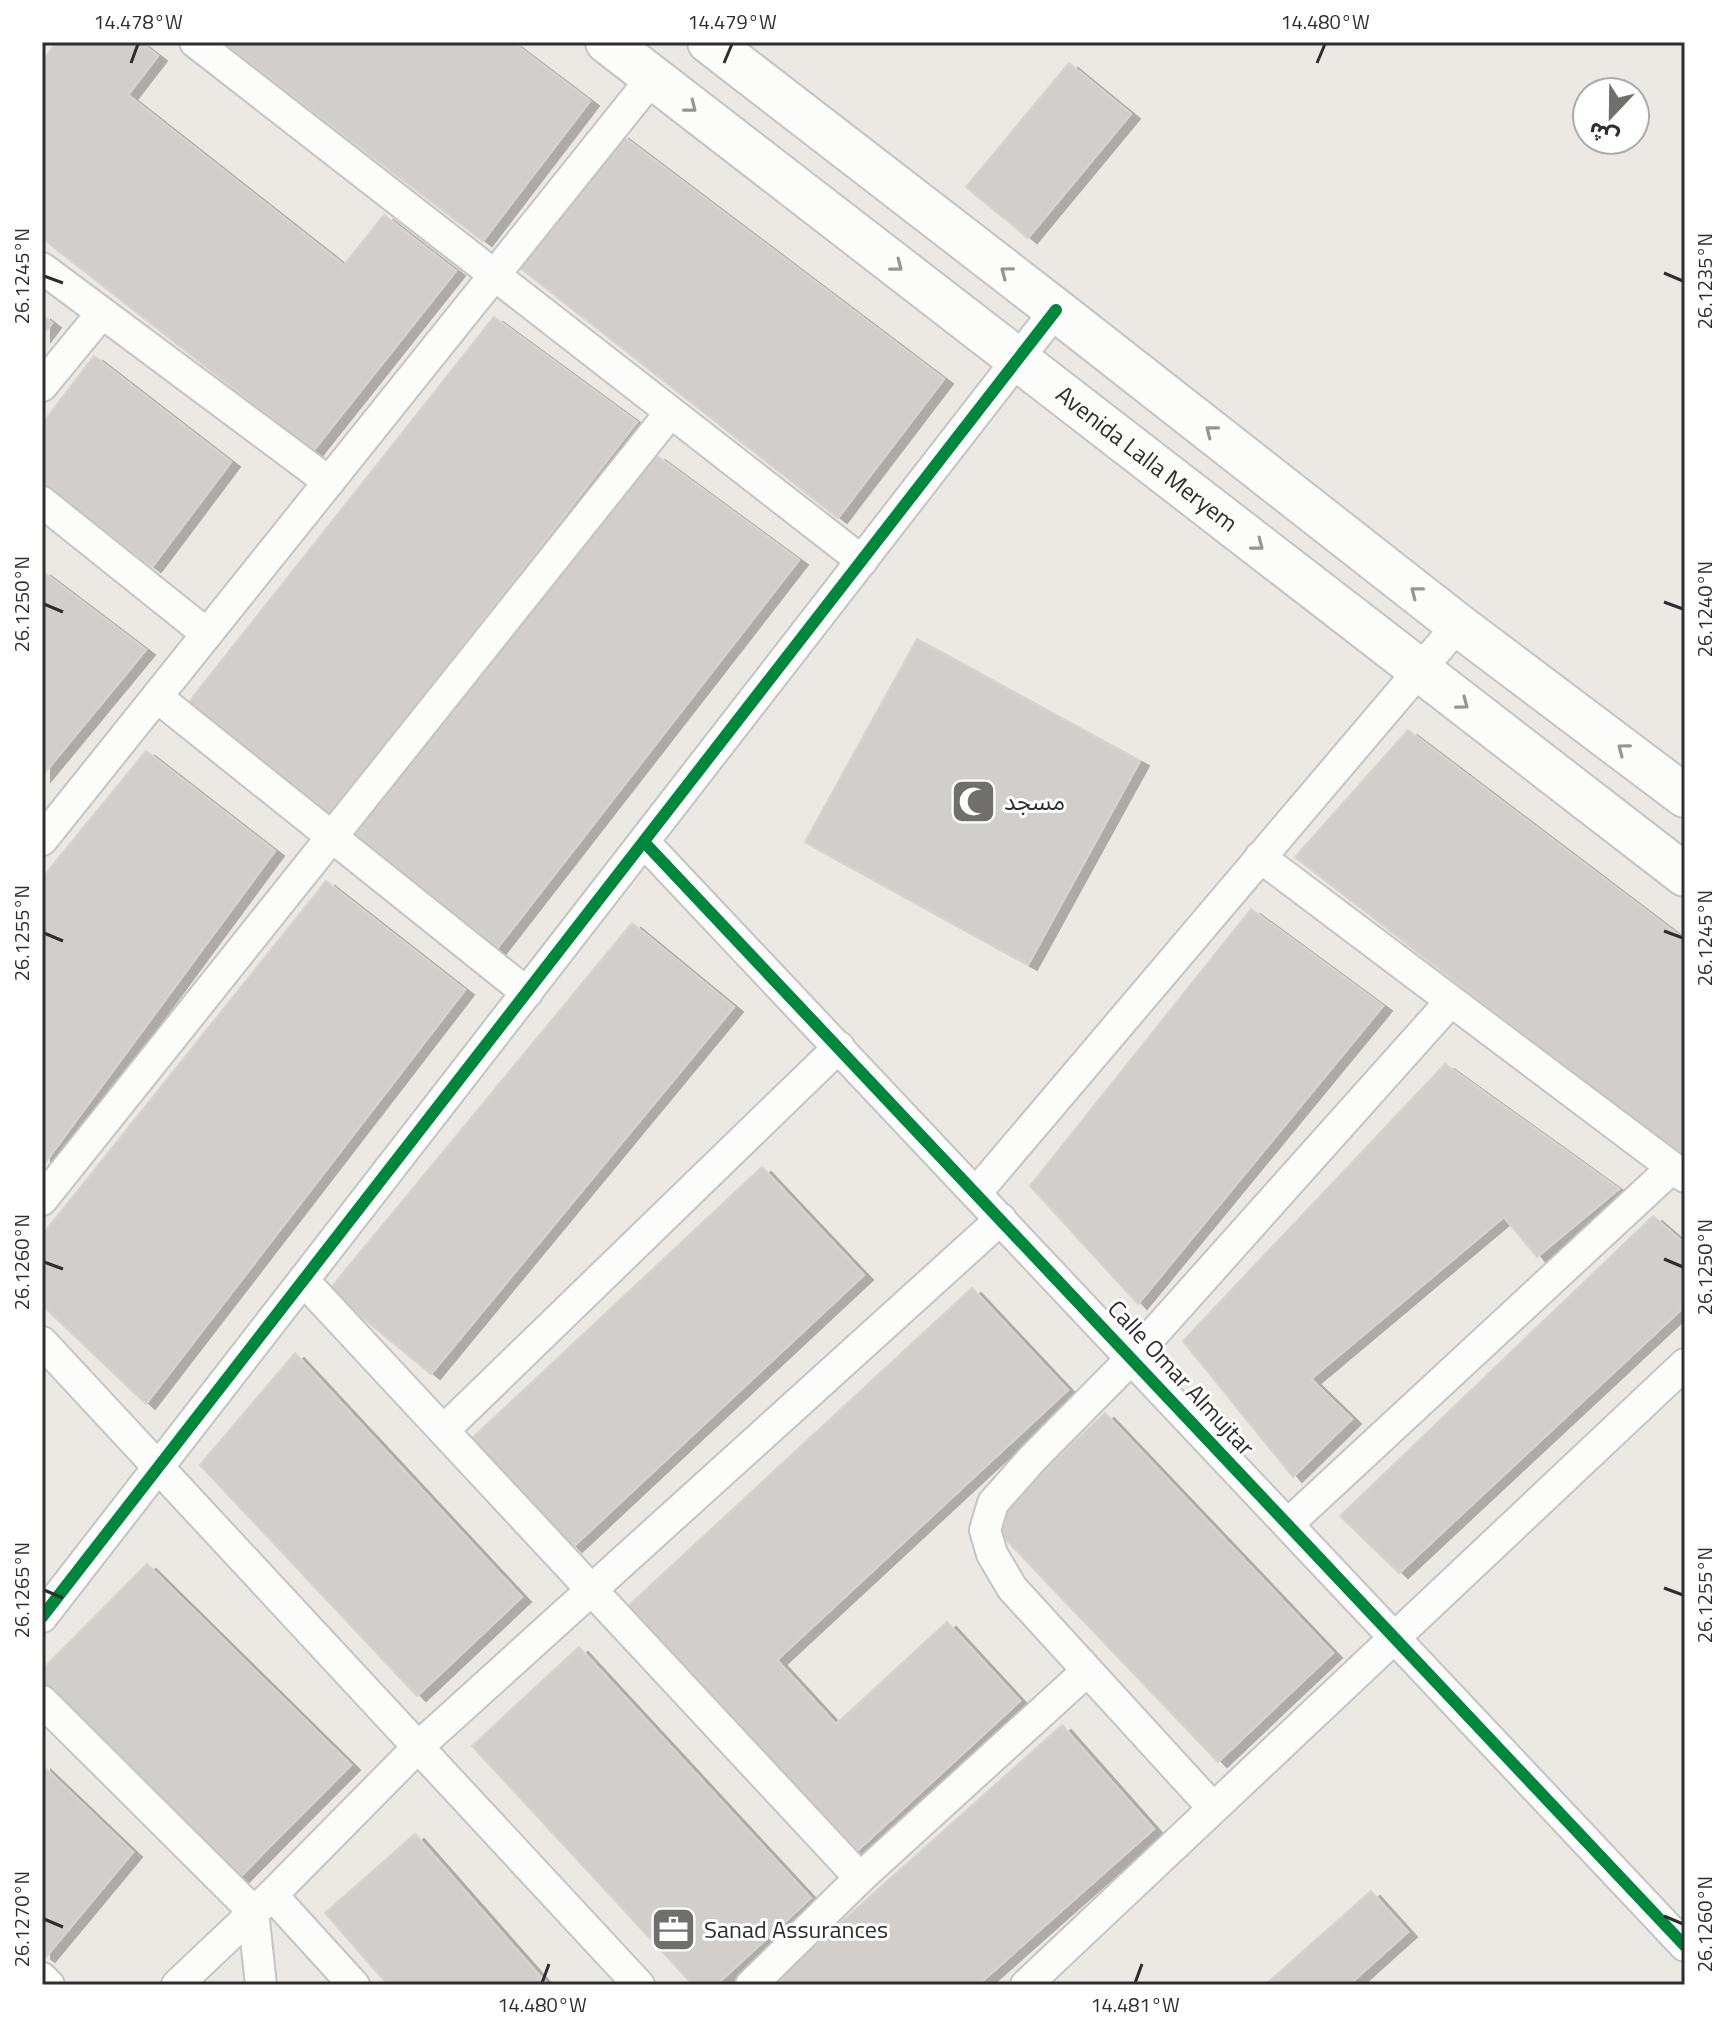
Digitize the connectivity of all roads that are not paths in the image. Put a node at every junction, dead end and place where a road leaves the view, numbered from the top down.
1 (195, 42) edge
2 (607, 42) edge
3 (709, 42) edge
4 (653, 77) junction
5 (42, 268) edge
6 (495, 275) junction
7 (1056, 310) junction
8 (102, 313) junction
9 (1018, 358) junction
10 (42, 386) edge
11 (670, 413) junction
12 (329, 482) junction
13 (42, 502) edge
14 (862, 561) junction
15 (1458, 625) junction
16 (207, 634) junction
17 (1419, 670) junction
18 (157, 697) junction
19 (1685, 796) edge
20 (332, 836) junction
21 (42, 840) edge
22 (644, 842) junction
23 (1260, 857) junction
24 (1685, 875) edge
25 (527, 993) junction
26 (1451, 1001) junction
27 (839, 1047) junction
28 (1679, 1172) edge
29 (976, 1193) junction
30 (42, 1200) edge
31 (1001, 1219) junction
32 (304, 1281) junction
33 (42, 1342) edge
34 (1132, 1358) junction
35 (1685, 1364) edge
36 (444, 1430) junction
37 (159, 1467) junction
38 (1288, 1524) junction
39 (591, 1589) junction
40 (42, 1617) edge
41 (1395, 1637) junction
42 (1087, 1671) junction
43 (42, 1701) edge
44 (418, 1747) junction
45 (1213, 1808) junction
46 (860, 1878) junction
47 (263, 1903) junction
48 (1685, 1946) edge
49 (42, 1978) edge
50 (621, 1979) edge
51 (49, 1985) edge
52 (177, 1985) edge
53 (261, 1985) edge
54 (354, 1985) edge
55 (751, 1985) edge
56 (1026, 1985) edge

1 - 6 street
2 - 4 street, Avenida Lalla Meryem
7 -> 3 street
4 - 6 street
4 -> 9 street, Avenida Lalla Meryem
5 - 8 street
6 - 11 street
6 - 12 street
7 - 9 street
15 -> 7 street
8 - 10 street
8 - 12 street
9 - 14 street
9 -> 17 street, Avenida Lalla Meryem
11 - 14 street
11 - 20 street
12 - 16 street
13 - 16 street
14 - 22 street
15 - 17 street
19 -> 15 street
16 - 18 street
17 - 23 street
17 -> 24 street, Avenida Lalla Meryem
18 - 20 street
18 - 21 street
20 - 25 street
20 - 30 street
22 - 25 street
22 - 27 street, Calle Omar Almujtar
23 - 26 street
23 - 29 street
25 - 32 street
26 - 28 street
26 - 34 street
27 - 29 street, Calle Omar Almujtar
27 - 36 street
28 - 38 street
29 - 31 street, Calle Omar Almujtar
31 - 34 street, Calle Omar Almujtar
31 - 39 street
32 - 36 street
32 - 37 street
33 - 37 street
34 - 38 street, Calle Omar Almujtar
34 - 42 street
35 - 41 street
36 - 39 street
37 - 40 street
37 - 44 street
38 - 41 street, Calle Omar Almujtar
39 - 44 street
39 - 46 street
41 - 45 street
41 - 48 street, Calle Omar Almujtar
42 - 45 street
42 - 46 street
43 - 47 street
44 - 47 street
44 - 50 street
45 - 56 street
46 - 55 street
47 - 52 street
47 - 53 street
47 - 54 street
49 - 51 street

